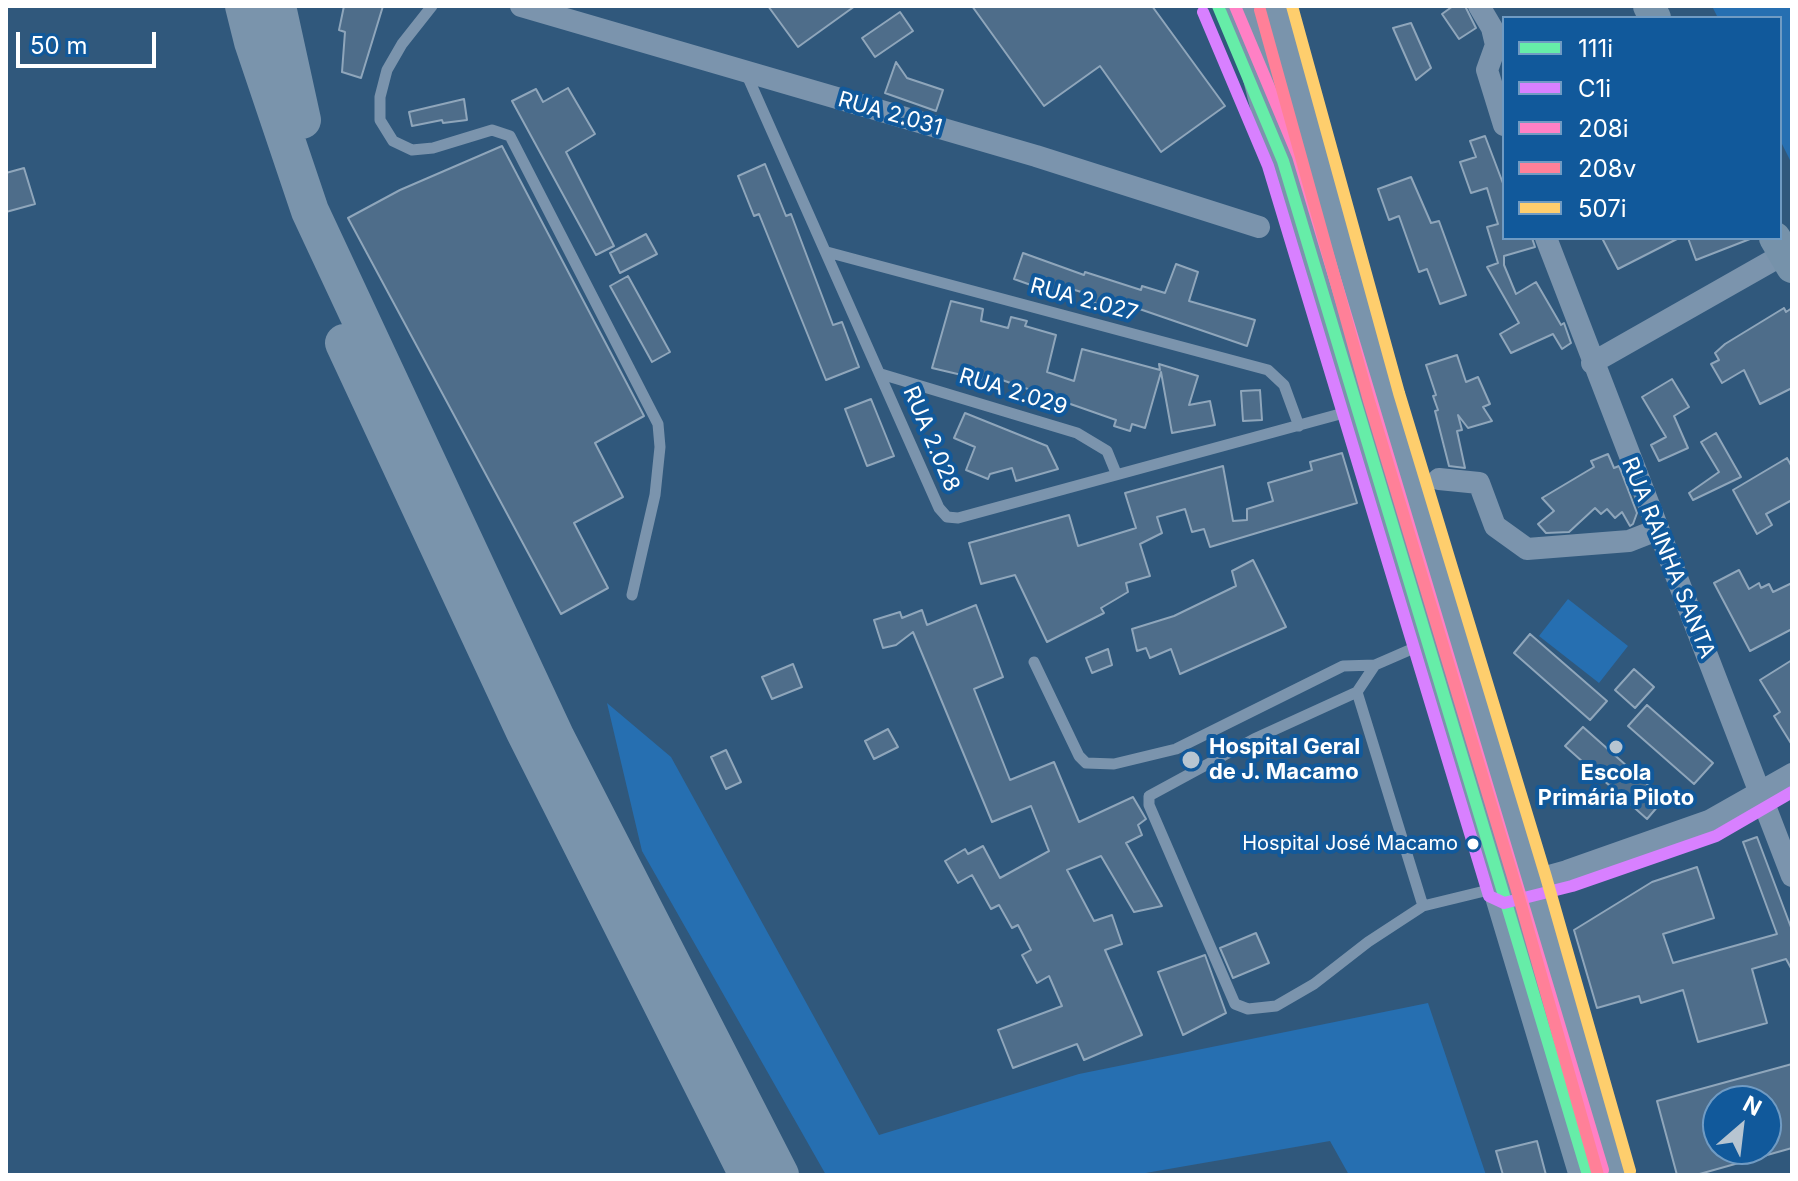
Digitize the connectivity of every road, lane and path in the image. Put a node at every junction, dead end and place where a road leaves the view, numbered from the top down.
1 (223, 6) edge
2 (244, 6) edge
3 (277, 6) edge
4 (432, 6) edge
5 (521, 6) edge
6 (1218, 6) edge
7 (1244, 6) edge
8 (1275, 6) edge
9 (1479, 6) edge
10 (745, 73) junction
11 (1502, 119) edge
12 (1283, 161) junction
13 (1259, 227) dead end
14 (1547, 240) edge
15 (827, 252) junction
16 (1786, 253) edge
17 (371, 341) junction
18 (1592, 363) junction
19 (881, 374) junction
20 (1359, 409) junction
21 (1299, 426) junction
22 (1116, 473) junction
23 (1439, 479) dead end
24 (1657, 530) junction
25 (632, 595) dead end
26 (1428, 642) junction
27 (1034, 662) dead end
28 (1375, 665) junction
29 (1357, 692) junction
30 (1792, 774) edge
31 (1761, 794) junction
32 (1792, 876) edge
33 (1516, 884) junction
34 (1423, 906) junction
35 (748, 1175) edge
36 (780, 1175) edge
37 (1588, 1175) edge
38 (1615, 1175) edge

1 - 35 highway
2 - 17 highway
3 - 17 highway
4 - 25 lane
5 - 10 street, RUA 2.031
6 - 12 highway
7 - 12 highway
8 - 33 highway
9 - 11 street
10 - 13 street, RUA 2.031
10 - 15 lane, RUA 2.028
12 - 20 highway
14 - 18 street, RUA RAINHA SANTA
15 - 19 lane, RUA 2.028
15 - 21 lane, RUA 2.027
16 - 18 street
17 - 36 highway
18 - 24 street, RUA RAINHA SANTA
19 - 22 lane, RUA 2.029
19 - 22 lane, RUA 2.028
20 - 21 lane, RUA 2.028
20 - 26 highway
21 - 22 lane, RUA 2.028
23 - 24 street
24 - 31 street, RUA RAINHA SANTA
26 - 28 lane
26 - 33 highway
27 - 28 lane
28 - 29 lane
29 - 34 lane
29 - 34 lane
30 - 31 street
31 - 32 street, RUA RAINHA SANTA
31 - 33 street
33 - 34 lane
33 - 37 highway
33 - 38 highway

